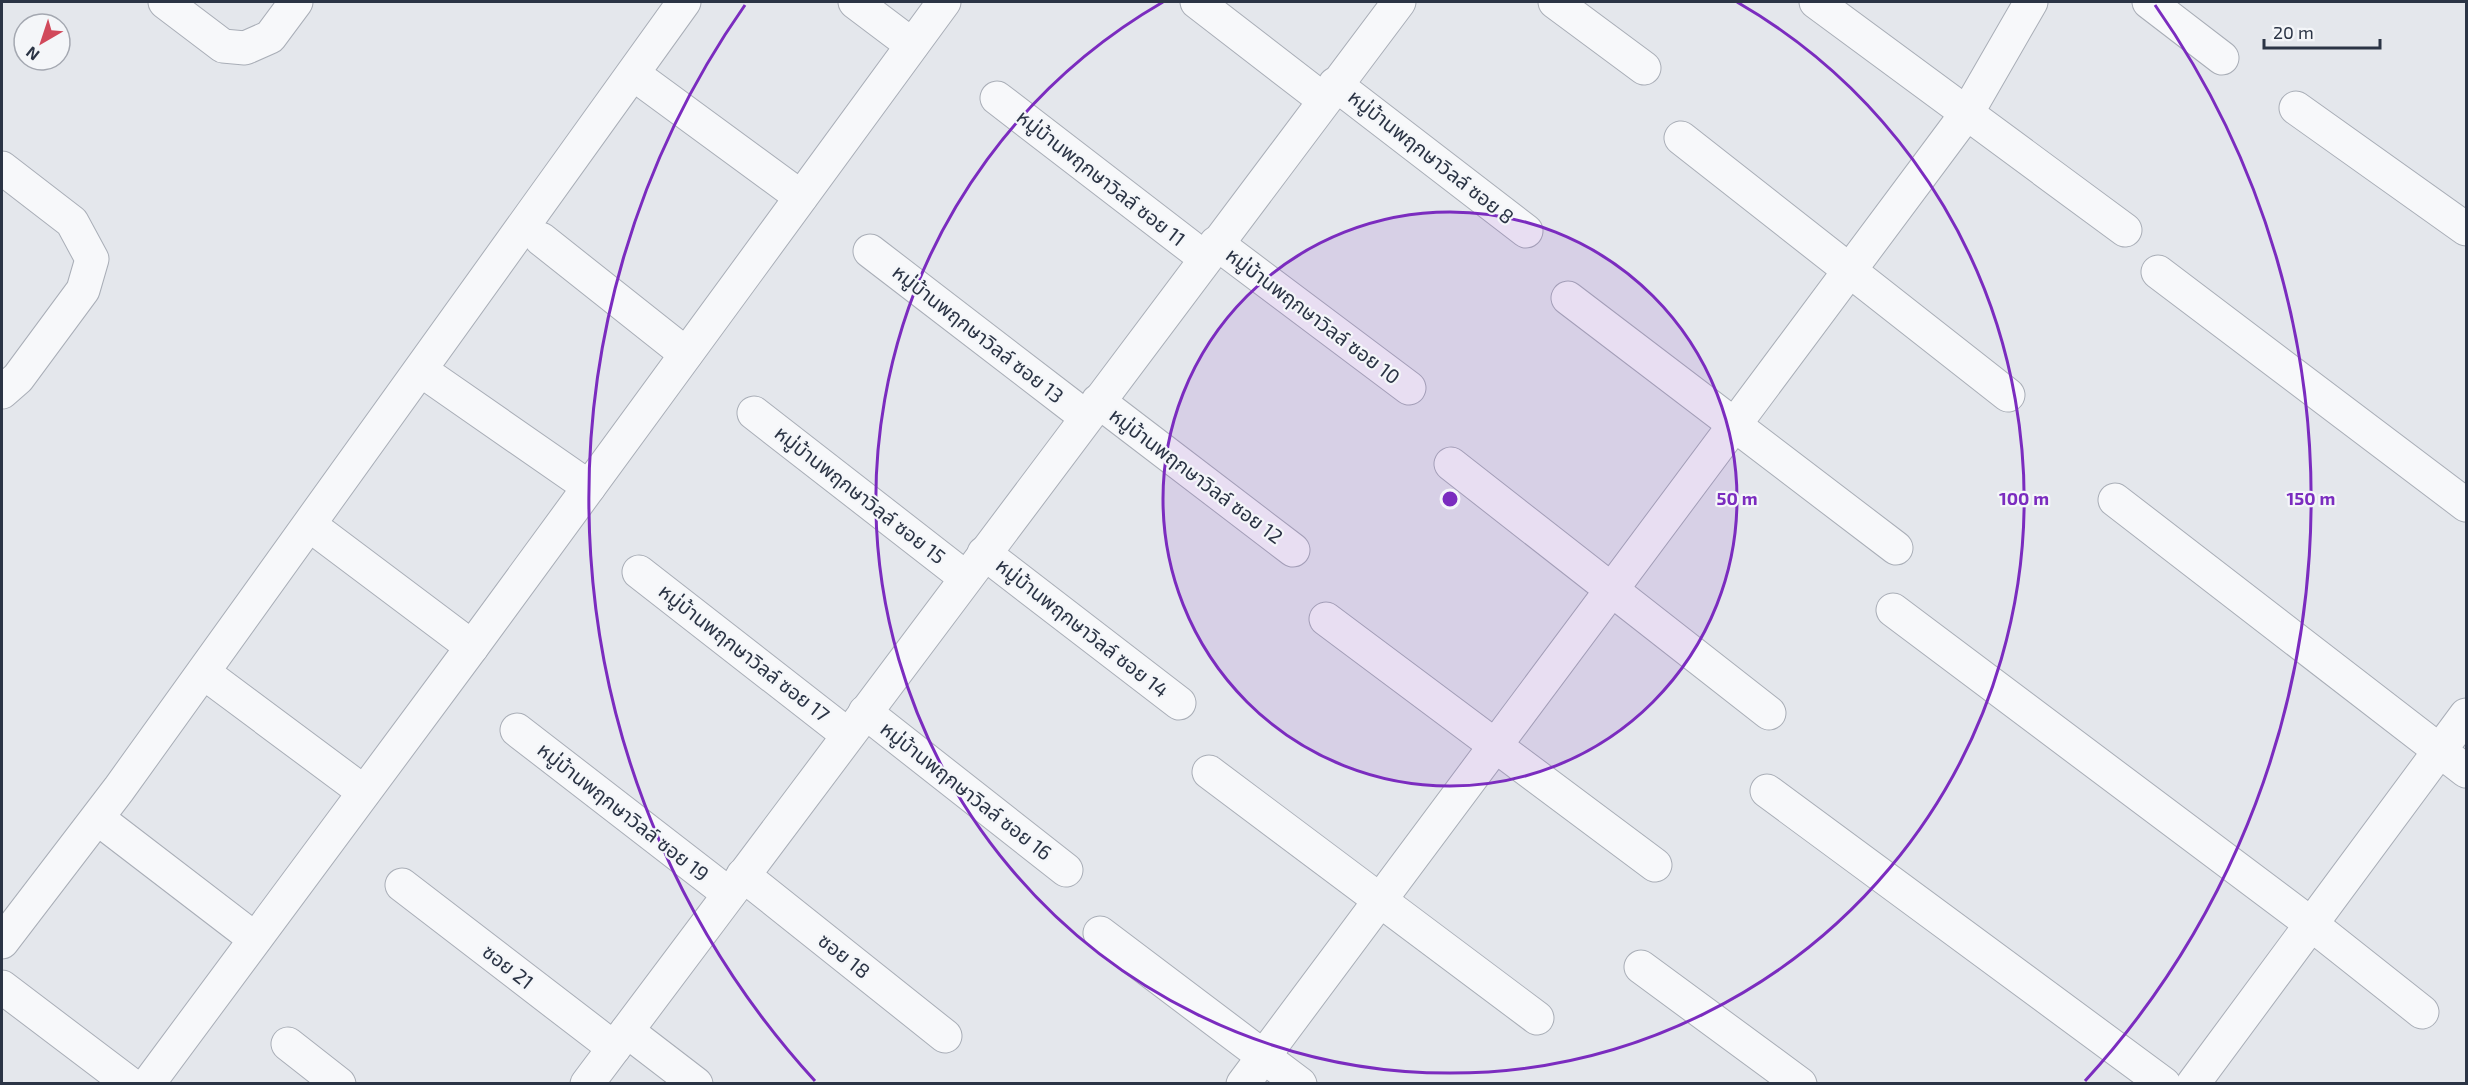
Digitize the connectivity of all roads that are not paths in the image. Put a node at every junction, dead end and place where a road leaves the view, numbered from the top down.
1 (165, 2) edge
2 (296, 2) edge
3 (684, 2) edge
4 (855, 2) edge
5 (944, 2) edge
6 (1197, 2) edge
7 (1399, 2) edge
8 (1555, 2) edge
9 (1816, 2) edge
10 (2031, 2) edge
11 (2149, 2) edge
12 (912, 45) junction
13 (2222, 58) dead end
14 (1644, 68) dead end
15 (647, 84) dead end
16 (1330, 92) junction
17 (997, 98) dead end
18 (2296, 108) dead end
19 (1967, 113) junction
20 (1681, 138) dead end
21 (2, 168) edge
22 (801, 197) junction
23 (2466, 229) edge
24 (2126, 230) dead end
25 (1526, 231) dead end
26 (541, 240) dead end
27 (870, 251) dead end
28 (1210, 251) junction
29 (1849, 270) junction
30 (2158, 272) dead end
31 (1568, 298) dead end
32 (686, 354) junction
33 (435, 380) dead end
34 (1409, 388) dead end
35 (2, 392) edge
36 (2008, 395) dead end
37 (1092, 409) junction
38 (754, 413) dead end
39 (1733, 424) junction
40 (1451, 464) dead end
41 (589, 487) junction
42 (2115, 500) dead end
43 (2466, 505) edge
44 (323, 535) dead end
45 (1896, 548) dead end
46 (1293, 550) dead end
47 (975, 566) junction
48 (639, 572) dead end
49 (1611, 589) junction
50 (1893, 610) dead end
51 (1326, 619) dead end
52 (472, 647) junction
53 (215, 681) dead end
54 (1179, 703) dead end
55 (1769, 713) dead end
56 (2466, 715) edge
57 (857, 724) junction
58 (517, 729) dead end
59 (1494, 746) junction
60 (2439, 752) junction
61 (2466, 771) edge
62 (1209, 772) dead end
63 (1767, 791) dead end
64 (364, 792) junction
65 (108, 827) dead end
66 (1655, 865) dead end
67 (1066, 870) dead end
68 (402, 885) dead end
69 (736, 885) junction
70 (1380, 900) junction
71 (2311, 924) junction
72 (1100, 933) dead end
73 (255, 939) junction
74 (2, 942) edge
75 (1641, 967) dead end
76 (2, 987) edge
77 (2422, 1012) dead end
78 (1537, 1018) dead end
79 (945, 1036) dead end
80 (620, 1039) junction
81 (288, 1044) dead end
82 (1263, 1056) junction
83 (130, 1083) edge
84 (148, 1083) edge
85 (339, 1083) edge
86 (587, 1083) edge
87 (696, 1083) edge
88 (1243, 1083) edge
89 (1300, 1083) edge
90 (1800, 1083) edge
91 (2164, 1083) edge
92 (2193, 1083) edge

1 - 2 street
3 - 74 street
4 - 12 street
5 - 12 street
6 - 16 street, หมู่บ้านพฤกษาวิลล์ ซอย 8
7 - 16 street
8 - 14 street
9 - 19 street
10 - 19 street
11 - 13 street
12 - 22 street
15 - 22 street
16 - 25 street, หมู่บ้านพฤกษาวิลล์ ซอย 8
16 - 28 street
17 - 28 street, หมู่บ้านพฤกษาวิลล์ ซอย 11
18 - 23 street
19 - 24 street
19 - 29 street
20 - 29 street
21 - 35 street
22 - 32 street
26 - 32 street
27 - 37 street, หมู่บ้านพฤกษาวิลล์ ซอย 13
28 - 34 street, หมู่บ้านพฤกษาวิลล์ ซอย 10
28 - 37 street
29 - 36 street
29 - 39 street
30 - 43 street
31 - 39 street
32 - 41 street
33 - 41 street
37 - 46 street, หมู่บ้านพฤกษาวิลล์ ซอย 12
37 - 47 street
38 - 47 street, หมู่บ้านพฤกษาวิลล์ ซอย 15
39 - 45 street
39 - 49 street
40 - 49 street
41 - 52 street
42 - 60 street
44 - 52 street
47 - 54 street, หมู่บ้านพฤกษาวิลล์ ซอย 14
47 - 57 street
48 - 57 street, หมู่บ้านพฤกษาวิลล์ ซอย 17
49 - 55 street
49 - 59 street
50 - 71 street
51 - 59 street
52 - 64 street
53 - 64 street
56 - 60 street
57 - 67 street, หมู่บ้านพฤกษาวิลล์ ซอย 16
57 - 69 street
58 - 69 street, หมู่บ้านพฤกษาวิลล์ ซอย 19
59 - 66 street
59 - 70 street
60 - 61 street
60 - 71 street
62 - 70 street
63 - 91 street
64 - 73 street
65 - 73 street
68 - 80 street, ซอย 21
69 - 79 street, ซอย 18
69 - 80 street
70 - 78 street
70 - 82 street
71 - 77 street
71 - 92 street
72 - 82 street
73 - 84 street
75 - 90 street
76 - 83 street
80 - 86 street
80 - 87 street, ซอย 21
81 - 85 street
82 - 88 street
82 - 89 street

